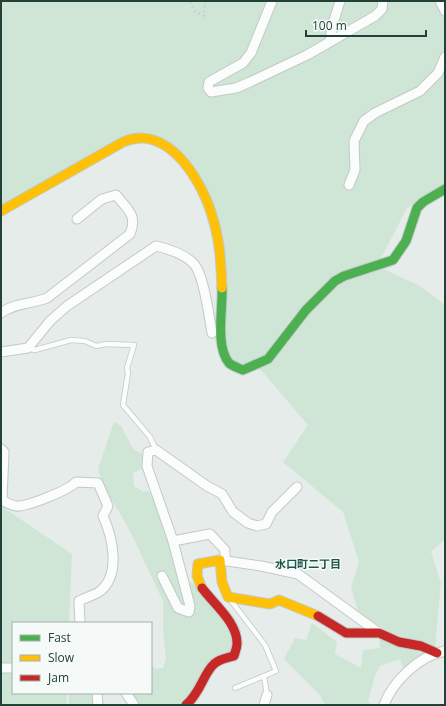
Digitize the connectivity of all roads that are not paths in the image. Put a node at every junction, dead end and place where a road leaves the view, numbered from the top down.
1 (272, 1) edge
2 (340, 1) edge
3 (384, 1) edge
4 (440, 1) edge
5 (445, 11) edge
6 (330, 41) junction
7 (445, 57) edge
8 (349, 185) dead end
9 (445, 189) edge
10 (1, 211) edge
11 (77, 219) dead end
12 (1, 313) edge
13 (212, 332) dead end
14 (28, 348) junction
15 (1, 352) edge
16 (1, 449) edge
17 (156, 450) junction
18 (297, 487) dead end
19 (173, 541) junction
20 (222, 560) junction
21 (162, 576) dead end
22 (228, 597) junction
23 (80, 622) edge
24 (378, 632) junction
25 (441, 652) edge
26 (1, 668) edge
27 (12, 668) edge
28 (264, 676) junction
29 (235, 688) dead end
30 (97, 694) edge
31 (127, 694) edge
32 (267, 694) joint
33 (98, 705) edge
34 (134, 705) edge
35 (186, 705) edge
36 (264, 705) edge
37 (384, 705) edge

1 - 6 street
2 - 6 street
3 - 6 street
4 - 5 street
7 - 8 street
9 - 10 street
11 - 12 street
13 - 14 street
14 - 15 street
14 - 17 lane
16 - 23 street
17 - 18 street
17 - 19 street
19 - 20 street
19 - 21 street
20 - 22 street
20 - 24 street
20 - 35 street
22 - 24 street
22 - 28 lane
24 - 25 street
25 - 37 street
26 - 27 street
28 - 29 lane
28 - 32 lane
30 - 33 street
31 - 34 street
32 - 36 street

